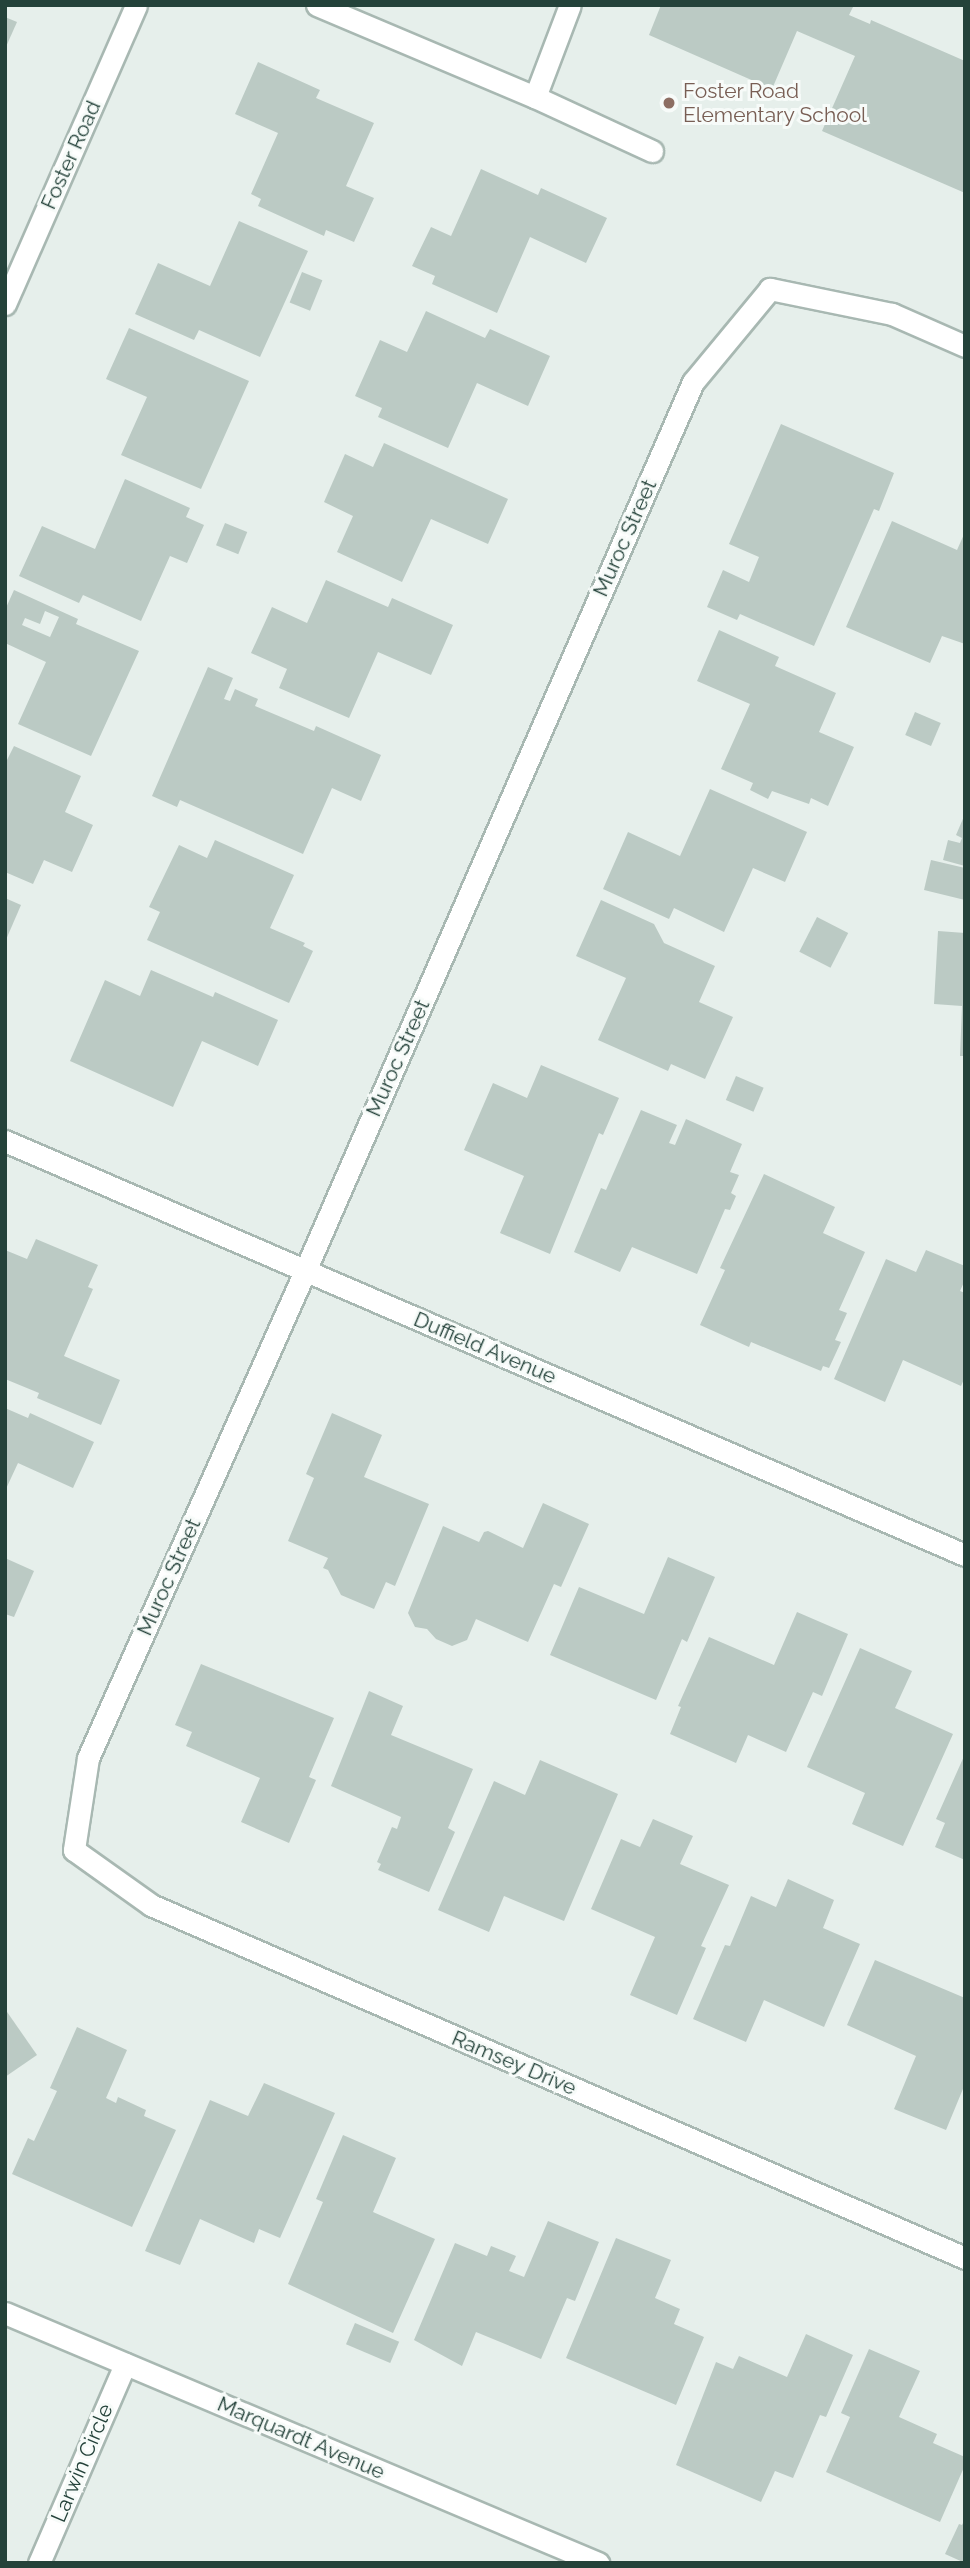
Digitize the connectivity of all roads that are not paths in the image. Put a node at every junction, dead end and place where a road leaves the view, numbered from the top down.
1 (136, 5) edge
2 (317, 5) edge
3 (570, 5) edge
4 (535, 97) junction
5 (652, 151) dead end
6 (5, 304) edge
7 (965, 346) edge
8 (5, 1141) edge
9 (305, 1271) junction
10 (965, 1555) edge
11 (74, 1850) joint
12 (965, 2258) edge
13 (5, 2313) edge
14 (125, 2364) junction
15 (561, 2556) edge
16 (39, 2563) edge
17 (598, 2563) edge

1 - 6 street, Foster Road
2 - 4 street
3 - 4 street
4 - 5 street
7 - 9 street, Muroc Street
8 - 9 street, Duffield Avenue
9 - 10 street, Duffield Avenue
9 - 11 street, Muroc Street
11 - 12 street, Ramsey Drive
13 - 14 street, Marquardt Avenue
14 - 15 street, Marquardt Avenue
14 - 16 street, Larwin Circle
15 - 17 street, Marquardt Avenue

